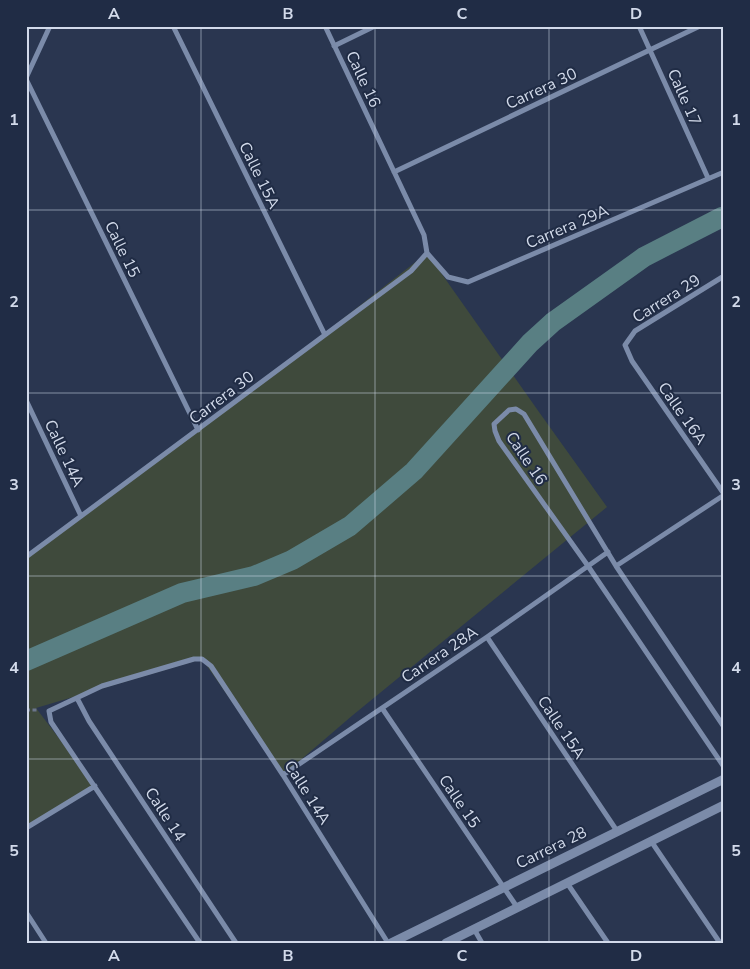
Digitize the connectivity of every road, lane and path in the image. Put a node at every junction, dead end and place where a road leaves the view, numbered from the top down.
1 (50, 26) edge
2 (173, 26) edge
3 (325, 26) edge
4 (375, 26) edge
5 (639, 26) edge
6 (700, 26) edge
7 (334, 46) junction
8 (650, 50) junction
9 (26, 78) edge
10 (394, 172) junction
11 (724, 172) edge
12 (708, 178) junction
13 (427, 253) junction
14 (724, 276) edge
15 (325, 335) junction
16 (625, 345) joint
17 (26, 400) edge
18 (198, 430) junction
19 (724, 494) edge
20 (81, 516) junction
21 (608, 552) junction
22 (26, 557) edge
23 (588, 566) junction
24 (616, 566) junction
25 (487, 637) junction
26 (77, 698) junction
27 (382, 708) junction
28 (724, 727) edge
29 (724, 766) edge
30 (282, 775) junction
31 (724, 779) edge
32 (95, 786) junction
33 (724, 805) edge
34 (26, 828) edge
35 (617, 831) junction
36 (651, 841) junction
37 (567, 883) junction
38 (503, 887) junction
39 (517, 908) junction
40 (26, 912) edge
41 (474, 929) junction
42 (46, 943) edge
43 (200, 943) edge
44 (236, 943) edge
45 (390, 943) edge
46 (446, 943) edge
47 (482, 943) edge
48 (608, 943) edge
49 (720, 943) edge

1 - 9 street
2 - 15 street, Calle 15A
3 - 7 street, Calle 16
4 - 7 street
5 - 8 street, Calle 17
6 - 8 street, Carrera 30
7 - 10 street, Calle 16
8 - 10 street, Carrera 30
8 - 12 street, Calle 17
9 - 18 street, Calle 15
10 - 13 street, Calle 16
11 - 12 street, Carrera 29A
12 - 13 street, Carrera 29A
13 - 15 street, Carrera 30
14 - 16 street, Carrera 29
15 - 18 street, Carrera 30
16 - 19 street, Calle 16A
17 - 20 street, Calle 14A
18 - 20 street, Carrera 30
19 - 24 street
20 - 22 street, Carrera 30
21 - 23 street, Carrera 28A
21 - 23 street, Calle 16
21 - 24 street, Calle 16
23 - 25 street, Carrera 28A
23 - 29 street, Calle 16
24 - 28 street, Calle 16
25 - 27 street, Carrera 28A
25 - 35 street, Calle 15A
26 - 30 street, Calle 14A
26 - 32 street
26 - 44 street, Calle 14
27 - 30 street, Carrera 28A
27 - 38 street, Calle 15
30 - 45 street, Calle 14A
31 - 35 street, Carrera 28
32 - 34 street
32 - 43 street
33 - 36 street
35 - 38 street, Carrera 28
36 - 37 street
36 - 49 street
37 - 39 street
37 - 48 street
38 - 39 street, Calle 15
38 - 45 street, Carrera 28
39 - 41 street
40 - 42 street
41 - 46 street
41 - 47 street

